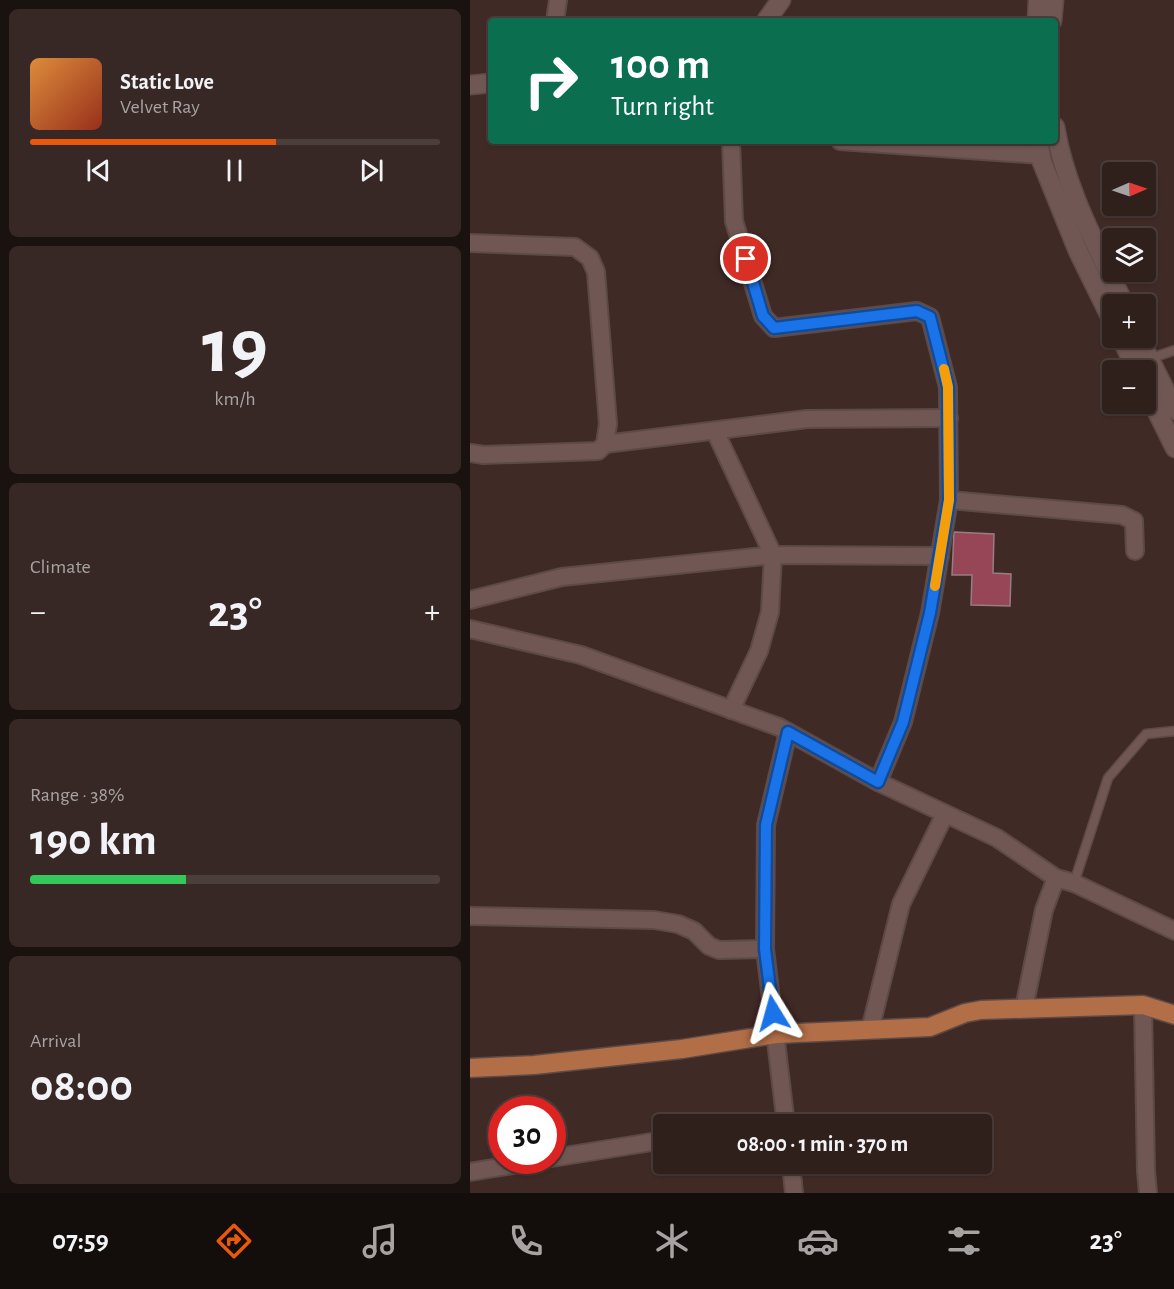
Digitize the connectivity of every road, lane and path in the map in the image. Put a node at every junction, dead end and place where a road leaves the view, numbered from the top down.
1 (558, 0) edge
2 (781, 0) edge
3 (1038, 0) edge
4 (1054, 0) edge
5 (555, 18) edge
6 (768, 18) edge
7 (1037, 18) edge
8 (1052, 18) edge
9 (488, 83) edge
10 (470, 85) edge
11 (731, 144) edge
12 (925, 144) edge
13 (1057, 144) edge
14 (1039, 148) edge
15 (470, 243) edge
16 (1120, 294) edge
17 (1102, 300) edge
18 (1129, 348) edge
19 (1175, 350) edge
20 (1139, 360) edge
21 (1154, 360) edge
22 (1156, 383) edge
23 (1156, 409) edge
24 (1175, 410) edge
25 (949, 417) junction
26 (714, 431) junction
27 (605, 444) junction
28 (1175, 448) edge
29 (470, 453) edge
30 (949, 500) junction
31 (1135, 551) dead end
32 (773, 555) junction
33 (940, 556) junction
34 (470, 600) edge
35 (470, 629) edge
36 (731, 710) junction
37 (1175, 731) edge
38 (788, 732) junction
39 (878, 782) junction
40 (945, 814) junction
41 (1056, 878) junction
42 (1074, 883) junction
43 (470, 916) edge
44 (1175, 931) edge
45 (765, 949) junction
46 (1144, 1005) junction
47 (1024, 1008) junction
48 (1175, 1015) edge
49 (870, 1030) junction
50 (776, 1034) junction
51 (470, 1068) edge
52 (785, 1114) edge
53 (653, 1142) edge
54 (566, 1156) edge
55 (488, 1169) edge
56 (470, 1172) edge
57 (792, 1174) edge
58 (794, 1193) edge
59 (1148, 1193) edge

1 - 5 street
2 - 6 street
3 - 7 street
4 - 8 street
9 - 10 street
11 - 25 street
12 - 14 street
13 - 16 street
14 - 17 street
15 - 27 street
18 - 20 street
19 - 21 lane
22 - 24 street
23 - 28 street
25 - 26 street
25 - 30 street
26 - 27 street
26 - 32 street
27 - 29 street
30 - 31 street
30 - 33 street
32 - 33 street
32 - 34 street
32 - 36 street
33 - 39 street
35 - 36 street
36 - 38 street
37 - 42 lane
38 - 39 street
38 - 45 street
39 - 40 street
40 - 41 street
40 - 49 street
41 - 42 street
41 - 47 street
42 - 44 street
43 - 45 street
45 - 50 street
46 - 47 main road
46 - 48 main road
46 - 59 street
47 - 49 main road
49 - 50 main road
50 - 51 main road
50 - 52 street
53 - 54 street
55 - 56 street
57 - 58 street

